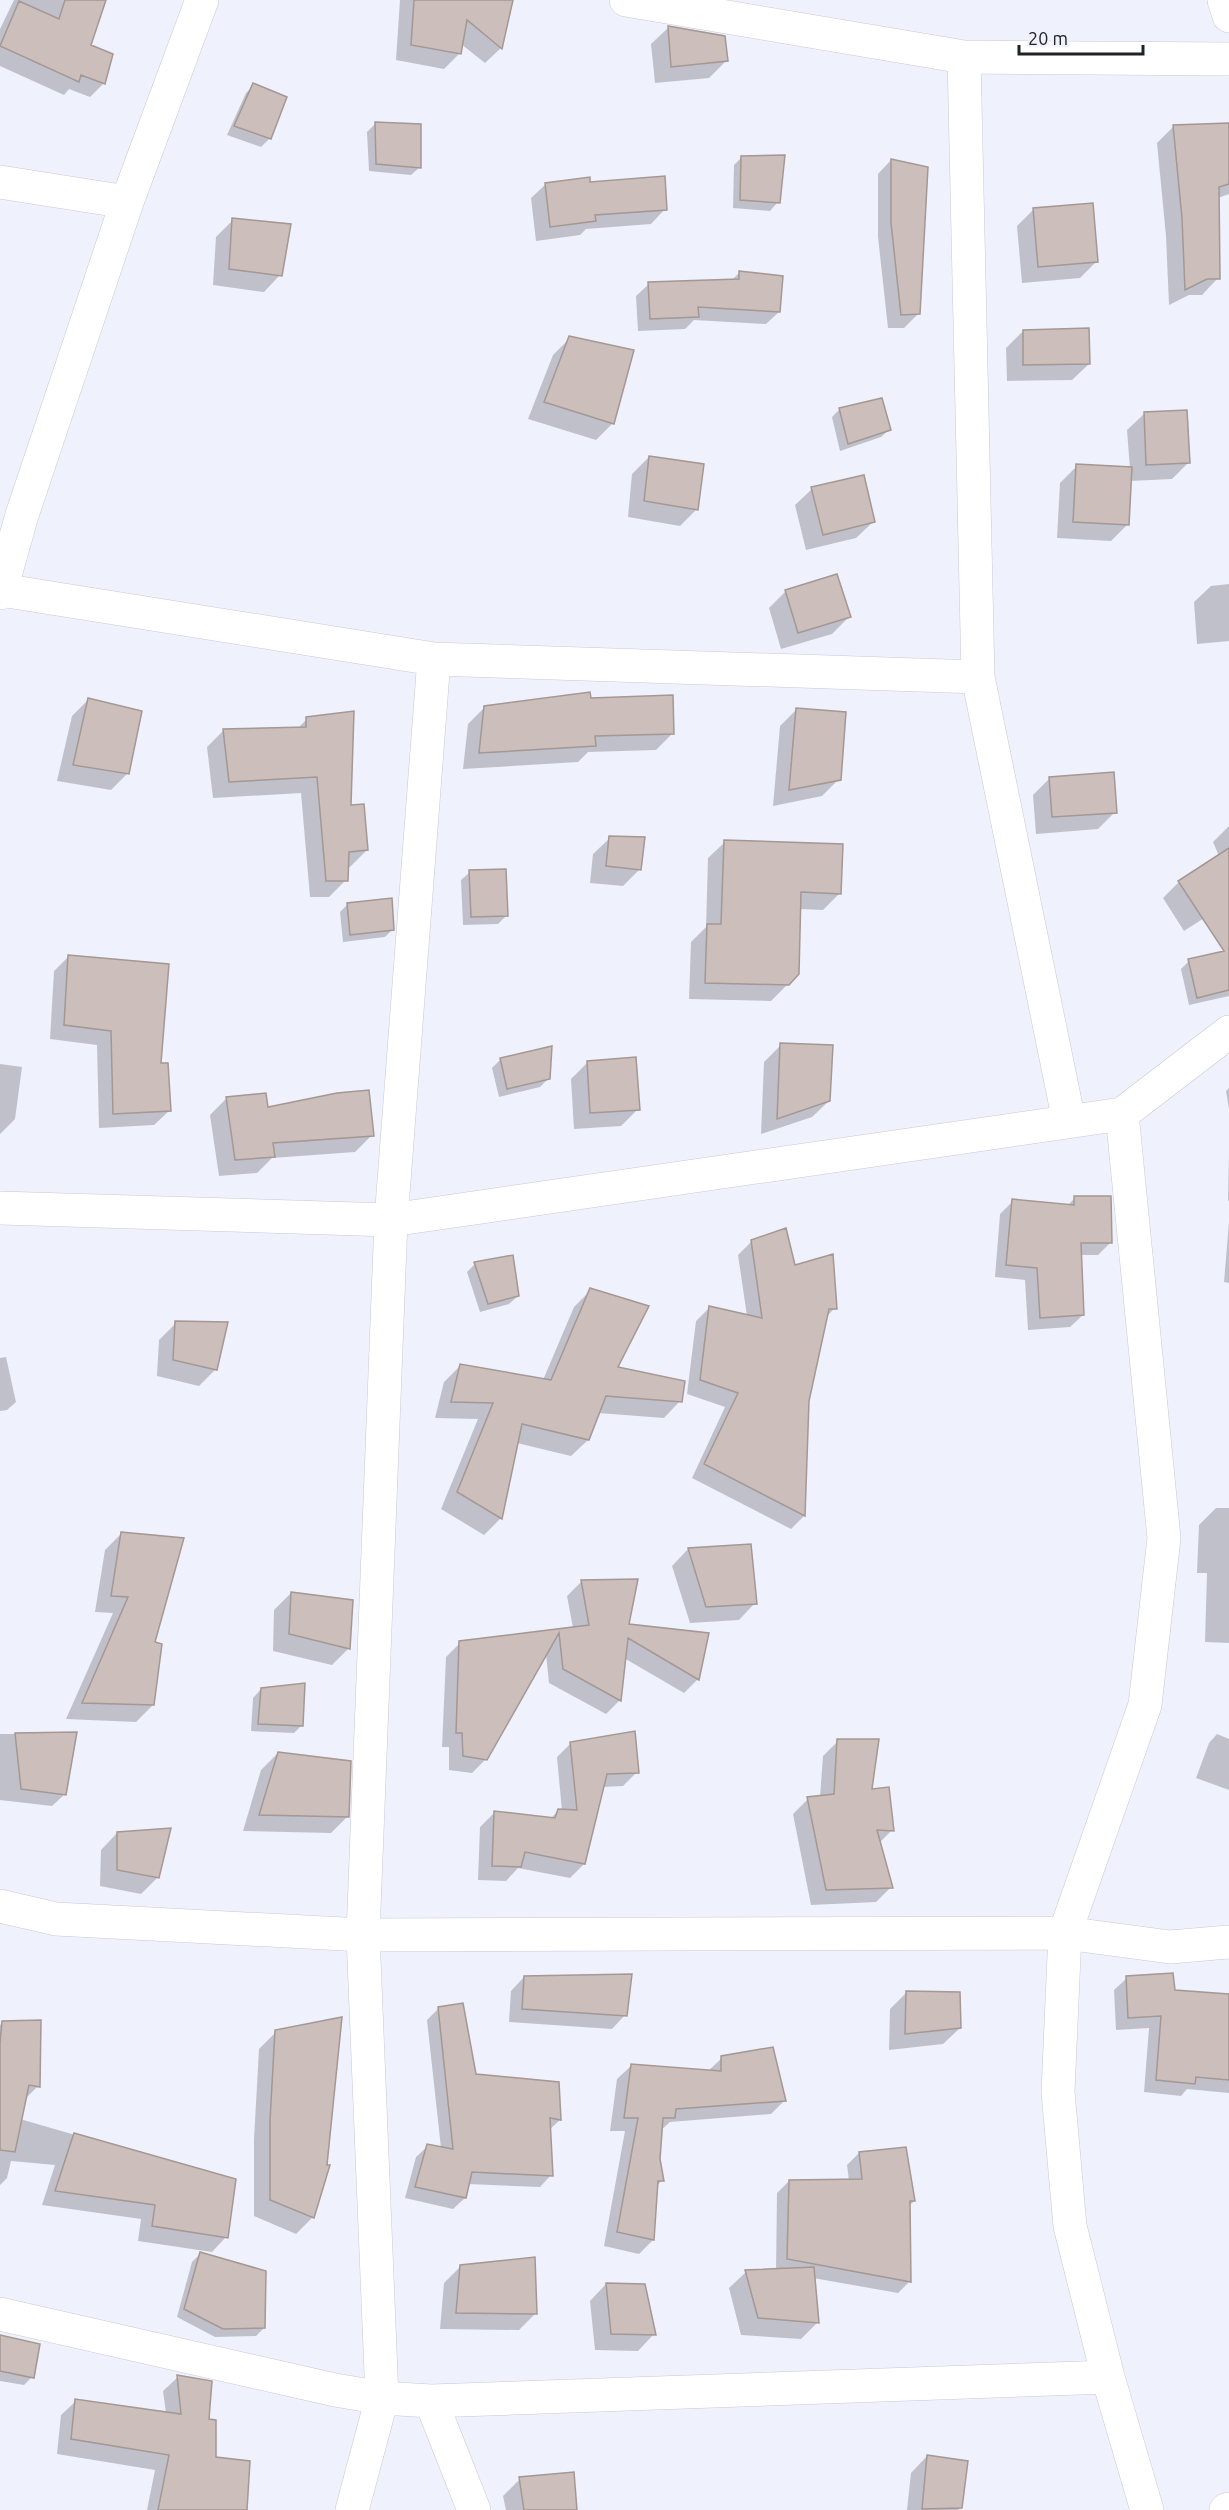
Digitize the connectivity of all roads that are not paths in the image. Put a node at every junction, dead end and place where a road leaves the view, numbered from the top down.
1 (202, 0) edge
2 (626, 0) edge
3 (1224, 0) edge
4 (1229, 16) edge
5 (964, 57) junction
6 (1229, 59) edge
7 (0, 182) edge
8 (127, 202) junction
9 (11, 513) edge
10 (1, 592) edge
11 (434, 659) junction
12 (978, 677) junction
13 (1229, 1032) edge
14 (1122, 1114) junction
15 (1069, 1120) junction
16 (0, 1208) edge
17 (391, 1220) junction
18 (0, 1906) edge
19 (1065, 1933) junction
20 (363, 1935) junction
21 (1229, 1942) edge
22 (0, 2314) edge
23 (1108, 2377) junction
24 (382, 2398) junction
25 (431, 2401) junction
26 (352, 2510) edge
27 (474, 2510) edge
28 (1147, 2510) edge

1 - 8 street
2 - 5 street
3 - 4 street
5 - 6 street
5 - 12 street
7 - 8 street
8 - 9 street
9 - 10 street
10 - 11 street
11 - 12 street
11 - 17 street
12 - 15 street
13 - 14 street
14 - 15 street
14 - 19 street
15 - 17 street
16 - 17 street
17 - 20 street
18 - 20 street
19 - 20 street
19 - 21 street
19 - 23 street
20 - 24 street
22 - 24 street
23 - 25 street
23 - 28 street
24 - 25 street
24 - 26 street
25 - 27 street

